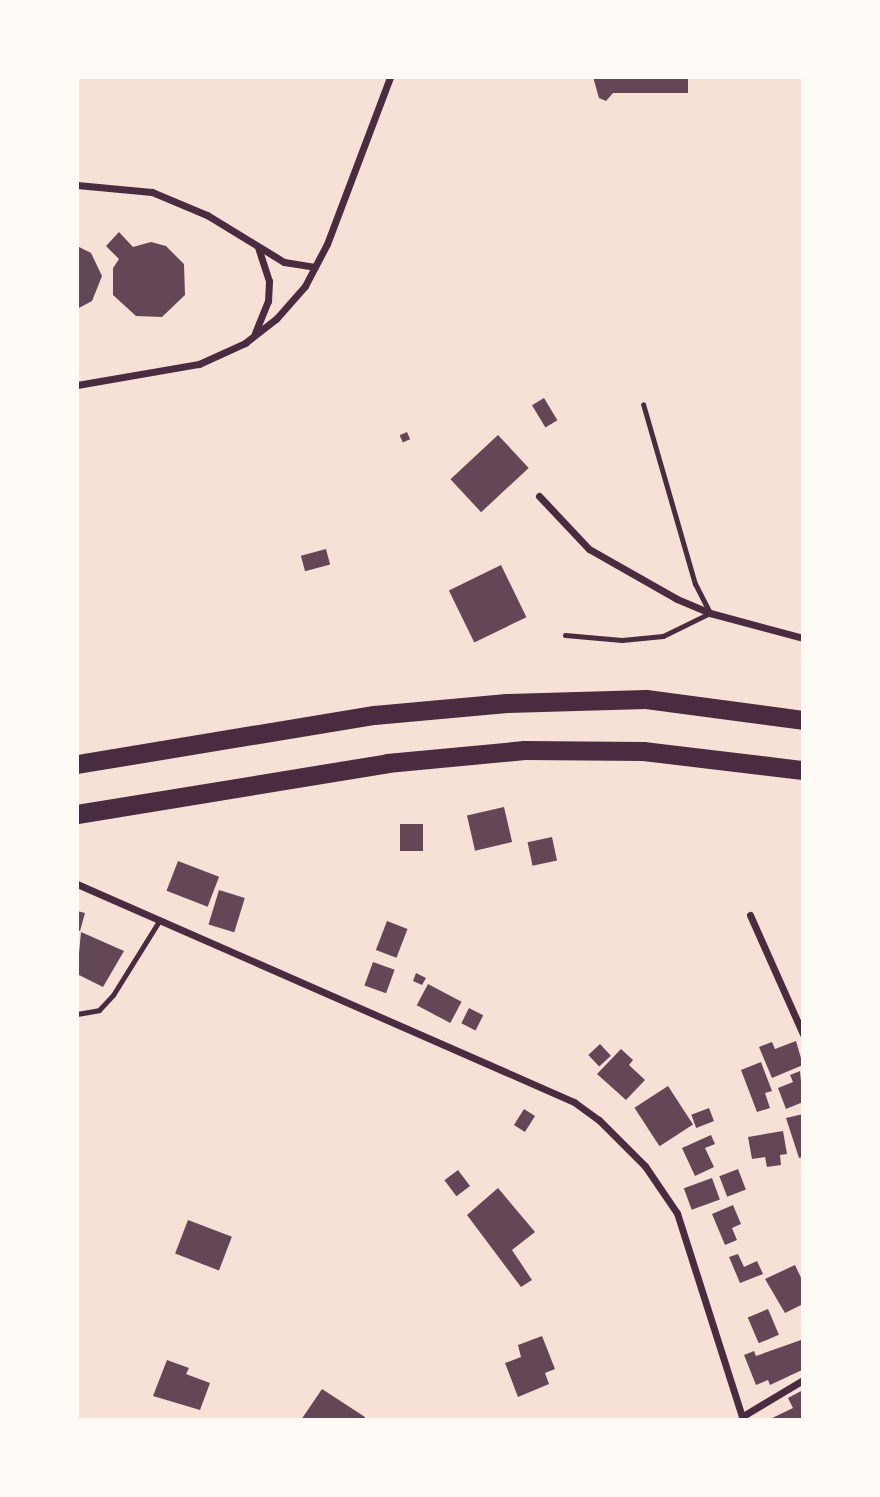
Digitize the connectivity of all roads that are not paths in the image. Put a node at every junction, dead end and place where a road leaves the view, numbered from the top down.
1 (390, 77) edge
2 (77, 185) edge
3 (257, 247) junction
4 (315, 267) junction
5 (254, 336) junction
6 (77, 385) edge
7 (643, 404) dead end
8 (539, 496) dead end
9 (709, 613) junction
10 (565, 635) dead end
11 (803, 638) edge
12 (803, 720) edge
13 (77, 764) edge
14 (803, 770) edge
15 (77, 814) edge
16 (77, 884) edge
17 (750, 915) dead end
18 (159, 921) junction
19 (77, 1014) edge
20 (803, 1034) edge
21 (803, 1380) edge
22 (743, 1418) edge

1 - 4 street
2 - 3 street
3 - 4 street
3 - 5 street
4 - 5 street
5 - 6 street
7 - 9 lane
8 - 9 street
9 - 10 lane
9 - 11 street
12 - 13 highway
14 - 15 highway
16 - 18 street
17 - 20 street
18 - 19 lane
18 - 22 street
21 - 22 street

